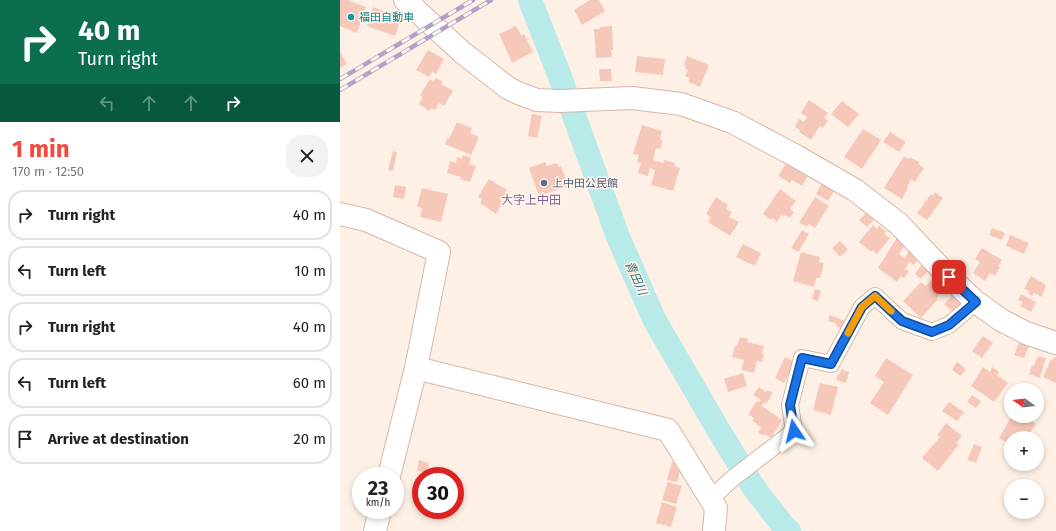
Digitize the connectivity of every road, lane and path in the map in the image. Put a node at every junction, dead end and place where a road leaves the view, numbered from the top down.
1 (405, 0) edge
2 (340, 214) edge
3 (976, 302) junction
4 (1056, 343) edge
5 (416, 368) junction
6 (391, 467) edge
7 (711, 498) junction
8 (378, 519) edge
9 (375, 531) edge
10 (714, 531) edge

1 - 3 street
2 - 5 street
3 - 4 street
3 - 7 street
5 - 6 street
5 - 7 street
7 - 10 street
8 - 9 street

